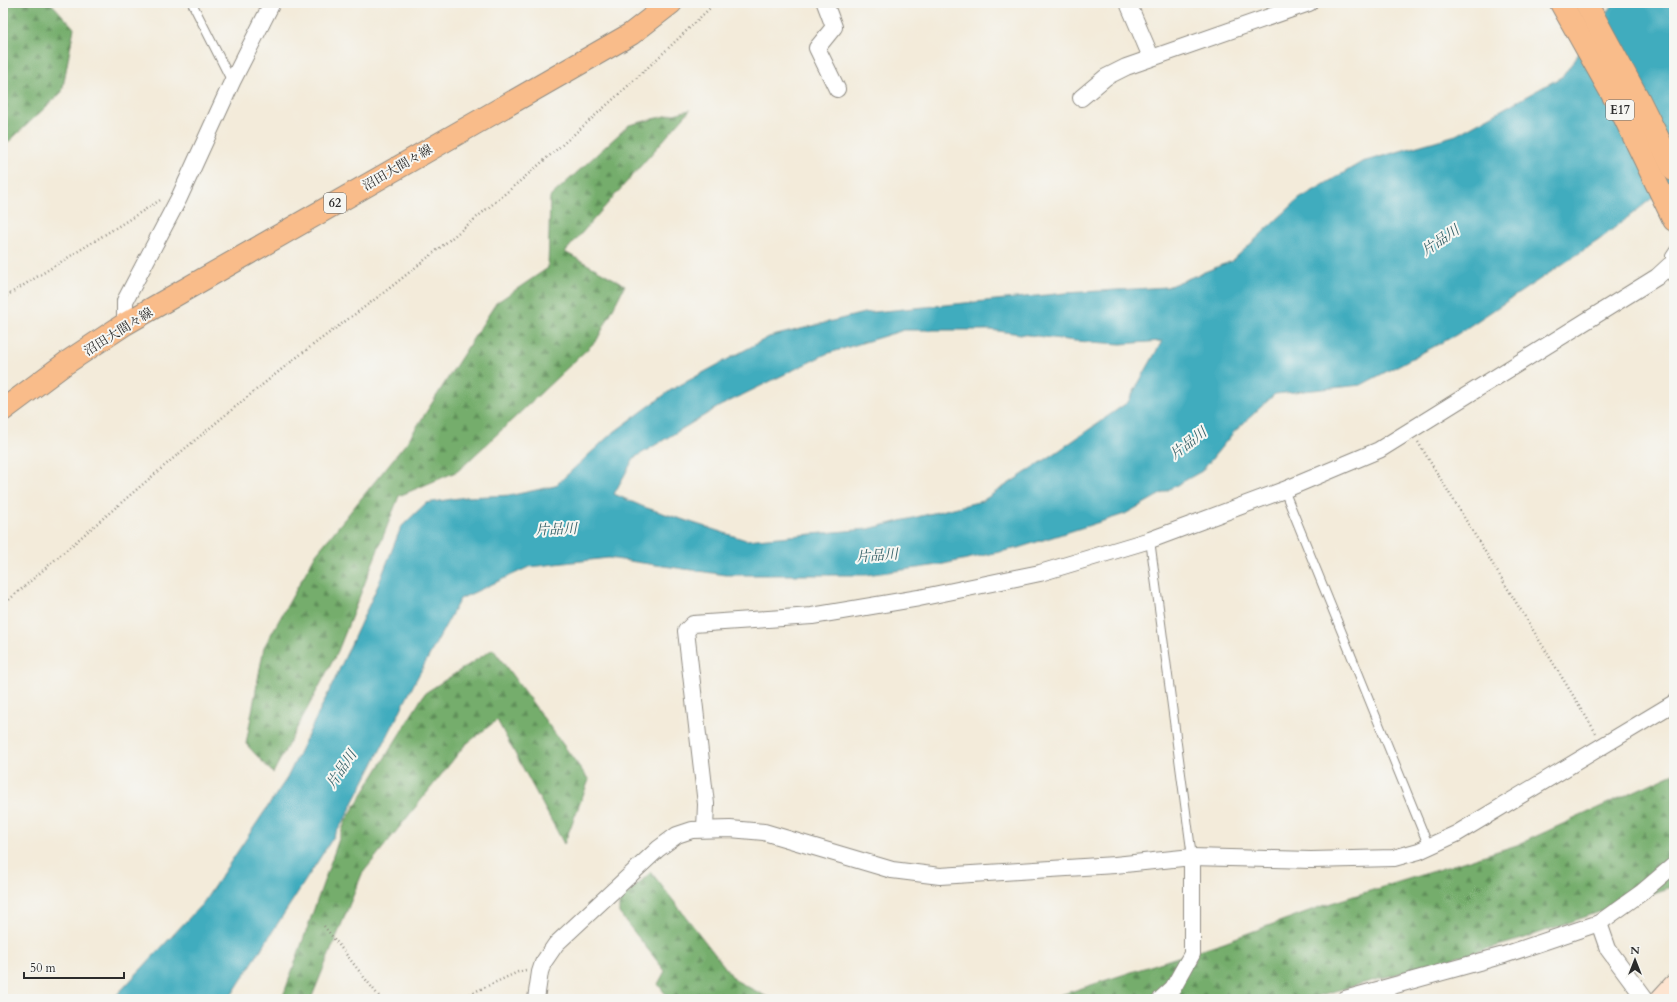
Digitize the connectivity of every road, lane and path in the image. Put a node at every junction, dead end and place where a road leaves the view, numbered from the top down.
1 (192, 3) edge
2 (272, 3) edge
3 (671, 3) edge
4 (715, 3) edge
5 (825, 3) edge
6 (1128, 3) edge
7 (1309, 3) edge
8 (1561, 3) edge
9 (1586, 3) edge
10 (1151, 57) junction
11 (232, 82) junction
12 (837, 88) dead end
13 (1081, 98) dead end
14 (1674, 170) edge
15 (179, 198) junction
16 (1674, 220) edge
17 (1674, 250) edge
18 (1672, 270) edge
19 (3, 298) edge
20 (125, 324) junction
21 (3, 410) edge
22 (1410, 430) junction
23 (1284, 490) junction
24 (1150, 540) junction
25 (3, 605) edge
26 (1674, 703) edge
27 (1604, 746) junction
28 (705, 829) junction
29 (1429, 847) junction
30 (1192, 858) junction
31 (1674, 865) edge
32 (1599, 923) junction
33 (324, 926) dead end
34 (540, 972) junction
35 (1674, 986) edge
36 (381, 999) edge
37 (459, 999) edge
38 (536, 999) edge
39 (1161, 999) edge
40 (1345, 999) edge
41 (1645, 999) edge
42 (1662, 999) edge

1 - 11 lane
2 - 11 street
3 - 20 main road, 沼田大間々線 / 62
4 - 25 path
5 - 12 street
6 - 10 street
7 - 10 street
8 - 16 main road, E17
9 - 14 main road, E17
10 - 13 street
11 - 15 street
15 - 19 path
15 - 20 street
17 - 18 lane
18 - 22 street
20 - 21 main road, 沼田大間々線 / 62
22 - 23 street
22 - 27 path
23 - 24 street
23 - 29 lane
24 - 28 street
24 - 30 lane
26 - 27 street
27 - 29 street
28 - 30 street
28 - 34 street
29 - 30 street
30 - 39 street
31 - 32 street
32 - 40 street
32 - 41 street
33 - 36 path
34 - 37 path
34 - 38 street
35 - 42 main road

